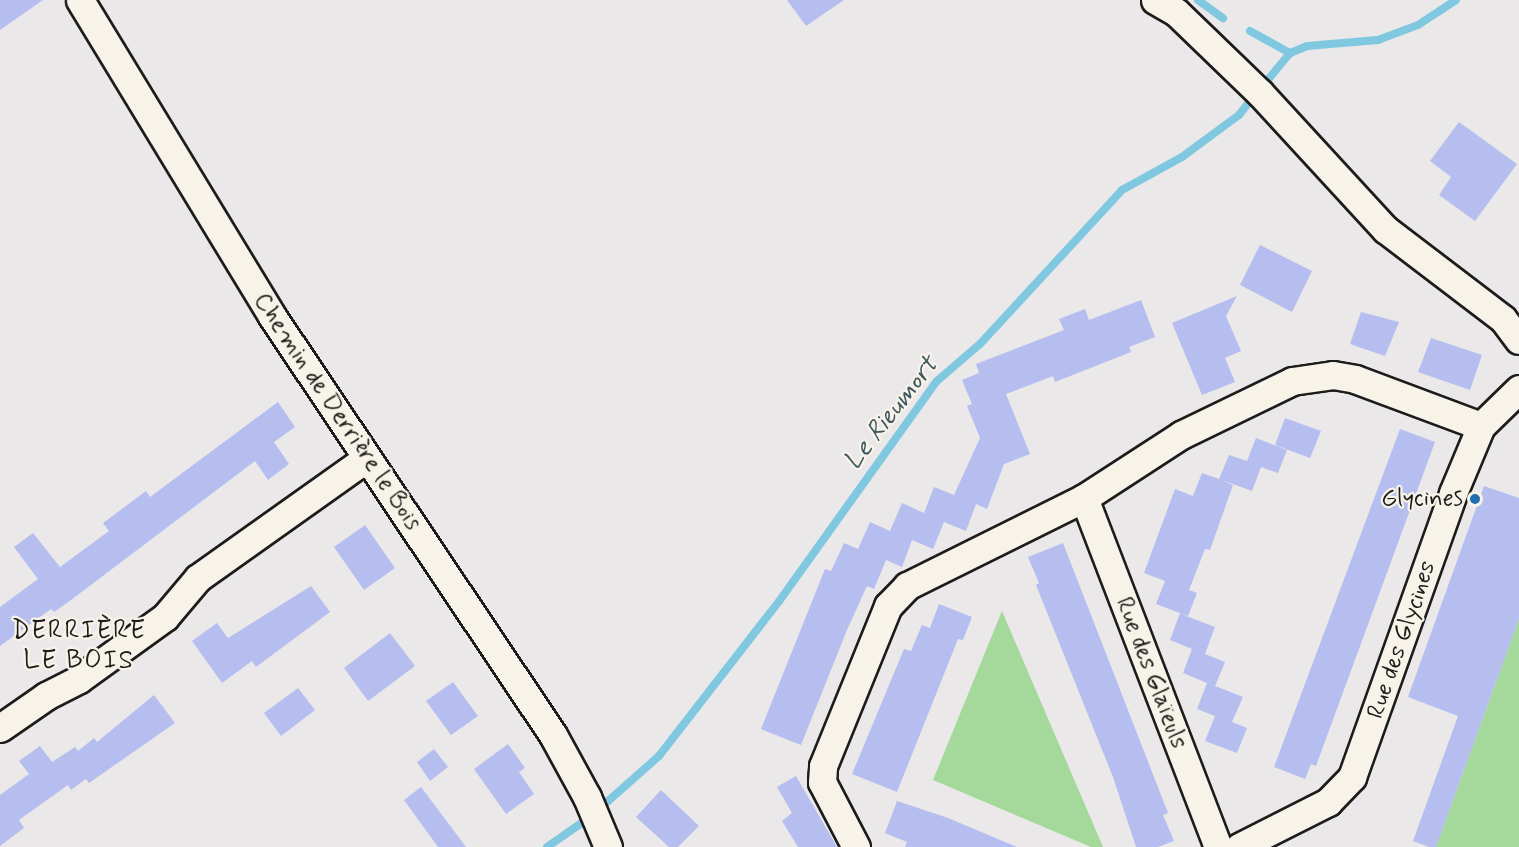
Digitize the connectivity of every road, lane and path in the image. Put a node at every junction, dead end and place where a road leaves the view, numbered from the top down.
1 (81, 0) edge
2 (1155, 0) edge
3 (1519, 340) edge
4 (1519, 389) edge
5 (1481, 426) junction
6 (367, 458) junction
7 (1084, 498) junction
8 (0, 728) edge
9 (609, 847) edge
10 (856, 847) edge
11 (1218, 847) edge
12 (1239, 847) edge

1 - 6 street, Chemin de Derrière le Bois
2 - 3 street
4 - 5 street, Rue des Glycines
5 - 7 street
5 - 12 street, Rue des Glycines
6 - 8 street
6 - 9 street, Chemin de Derrière le Bois
7 - 10 street
7 - 11 street, Rue des Glaïeuls

